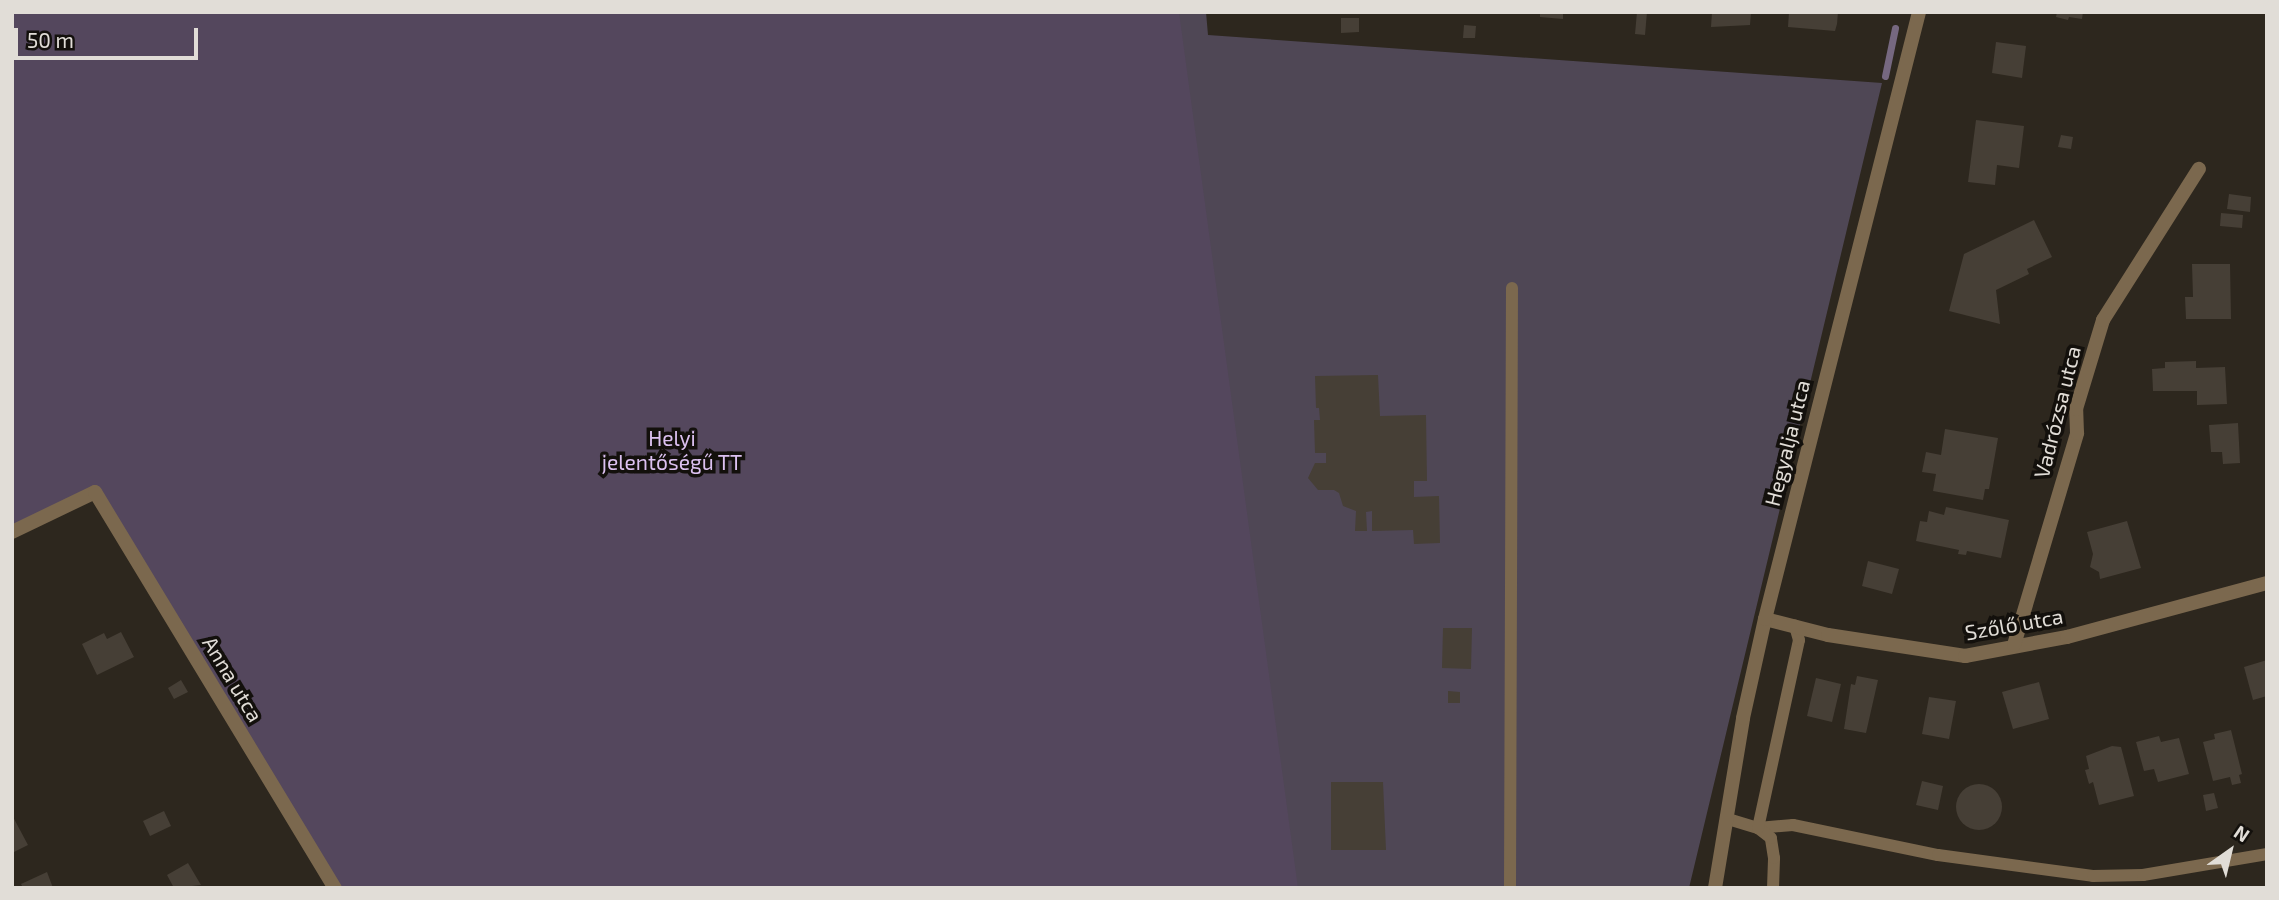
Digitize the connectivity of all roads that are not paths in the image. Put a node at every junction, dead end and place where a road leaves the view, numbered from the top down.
1 (1919, 12) edge
2 (2199, 169) dead end
3 (1512, 288) dead end
4 (12, 532) edge
5 (2267, 583) edge
6 (1765, 619) junction
7 (1795, 626) junction
8 (2014, 645) junction
9 (1728, 819) junction
10 (1758, 828) junction
11 (2267, 854) edge
12 (335, 888) edge
13 (1510, 888) edge
14 (1715, 888) edge
15 (1773, 888) edge

1 - 6 street, Hegyalja utca
2 - 8 street, Vadrózsa utca
3 - 13 lane
4 - 12 street, Anna utca
5 - 8 street, Szőlő utca
6 - 7 street, Szőlő utca
6 - 9 street, Hegyalja utca
7 - 8 street, Szőlő utca
7 - 10 lane
9 - 10 lane
9 - 14 street, Hegyalja utca
10 - 11 lane
10 - 15 lane

